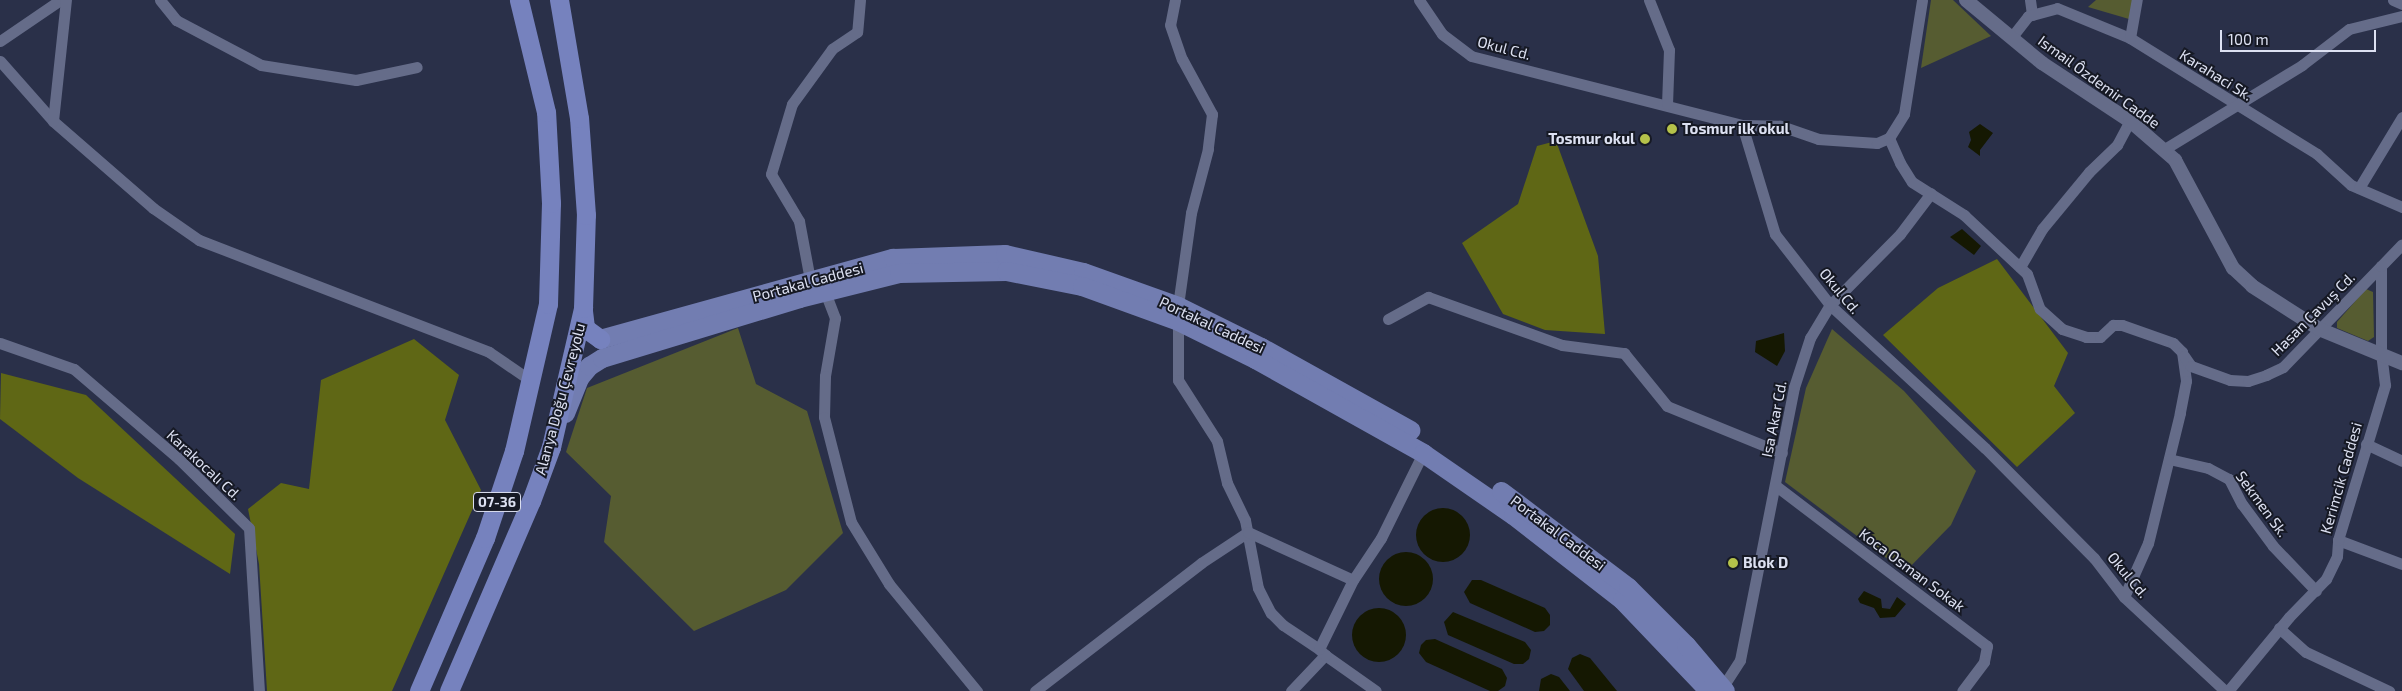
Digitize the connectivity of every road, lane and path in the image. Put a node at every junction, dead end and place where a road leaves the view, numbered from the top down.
1 (60, 0) edge
2 (66, 0) edge
3 (160, 0) edge
4 (519, 0) edge
5 (559, 0) edge
6 (860, 0) edge
7 (1175, 0) edge
8 (1419, 0) edge
9 (1649, 0) edge
10 (1922, 0) edge
11 (1966, 0) edge
12 (2030, 0) edge
13 (2137, 0) edge
14 (2393, 0) edge
15 (2402, 4) edge
16 (2032, 15) junction
17 (2402, 16) edge
18 (2012, 38) junction
19 (2130, 38) junction
20 (0, 41) edge
21 (0, 61) edge
22 (417, 67) dead end
23 (1667, 104) junction
24 (2233, 104) junction
25 (2402, 117) edge
26 (53, 121) junction
27 (2130, 121) junction
28 (1742, 125) junction
29 (1889, 138) junction
30 (2163, 150) junction
31 (2359, 188) junction
32 (1931, 193) junction
33 (2402, 207) edge
34 (2402, 244) edge
35 (2381, 266) junction
36 (2020, 267) junction
37 (810, 280) junction
38 (825, 292) junction
39 (1830, 305) junction
40 (583, 308) junction
41 (1178, 314) junction
42 (1388, 319) dead end
43 (2319, 329) junction
44 (600, 339) joint
45 (0, 343) edge
46 (2182, 352) junction
47 (2381, 354) junction
48 (2402, 363) edge
49 (530, 380) junction
50 (2366, 444) junction
51 (550, 447) junction
52 (1426, 448) junction
53 (1782, 453) junction
54 (2169, 459) junction
55 (2402, 461) edge
56 (1776, 486) junction
57 (1248, 532) junction
58 (2338, 540) junction
59 (2402, 564) edge
60 (1353, 580) junction
61 (2316, 591) junction
62 (2124, 596) junction
63 (2280, 628) junction
64 (1322, 652) junction
65 (1719, 690) edge
66 (258, 691) edge
67 (419, 691) edge
68 (449, 691) edge
69 (977, 691) edge
70 (1035, 691) edge
71 (1291, 691) edge
72 (1376, 691) edge
73 (1962, 691) edge
74 (2227, 691) edge
75 (2389, 691) edge

1 - 20 street
2 - 26 street
3 - 22 street
4 - 49 highway, Alanya Doğu Çevreyolu / 07-36
5 - 40 highway, Alanya Doğu Çevreyolu / 07-36
6 - 37 street
7 - 41 street
8 - 23 street, Okul Cd.
9 - 23 street
10 - 29 street
11 - 18 street, Ismail Ôzdemir Cadde
12 - 16 street
13 - 19 street
14 - 15 street
16 - 18 street
16 - 19 street, Karahaci Sk.
17 - 24 street
18 - 27 street, Ismail Ôzdemir Cadde
19 - 24 street, Karahaci Sk.
21 - 26 street
23 - 28 street, Okul Cd.
24 - 30 street
24 - 31 street, Karahaci Sk.
25 - 31 street
26 - 49 street
27 - 30 street, Ismail Ôzdemir Cadde
27 - 36 street
28 - 29 street
28 - 39 street, Okul Cd.
29 - 32 street, Hasan Çavuş Cd.
30 - 43 street, Ismail Ôzdemir Cadde
31 - 33 street, Karahaci Sk.
32 - 36 street, Hasan Çavuş Cd.
32 - 39 street, Isa Akar Cd.
34 - 35 street
35 - 43 street, Hasan Çavuş Cd.
35 - 47 street, Kerimcik Caddesi
36 - 46 street, Hasan Çavuş Cd.
37 - 38 street
37 - 41 main road, Portakal Caddesi
37 - 44 main road, Portakal Caddesi
38 - 41 main road, Portakal Caddesi
38 - 51 main road, Portakal Caddesi
38 - 69 street
39 - 53 street, Isa Akar Cd.
39 - 62 street, Okul Cd.
40 - 44 highway
40 - 51 highway, Alanya Doğu Çevreyolu / 07-36
41 - 52 main road, Portakal Caddesi
41 - 57 street
42 - 53 street
43 - 46 street, Hasan Çavuş Cd.
43 - 47 street, Ismail Ôzdemir Cadde
45 - 66 street, Karakocalı Cd.
46 - 54 street
47 - 48 street, Ismail Ôzdemir Cadde
47 - 50 street, Kerimcik Caddesi
49 - 67 highway, Alanya Doğu Çevreyolu / 07-36
50 - 55 street
50 - 58 street, Kerimcik Caddesi
51 - 68 highway, Alanya Doğu Çevreyolu / 07-36
52 - 60 street
52 - 65 main road, Portakal Caddesi
53 - 56 street, Isa Akar Cd.
54 - 61 street, Sekmen Sk.
54 - 62 street
56 - 65 street, Isa Akar Cd.
56 - 73 street, Koca Osman Sokak
57 - 60 street
57 - 64 street
57 - 70 street
58 - 59 street
58 - 61 street, Kerimcik Caddesi
60 - 64 street
61 - 63 street, Kerimcik Caddesi
62 - 74 street, Okul Cd.
63 - 74 street, Kerimcik Caddesi
63 - 75 street
64 - 71 street
64 - 72 street

